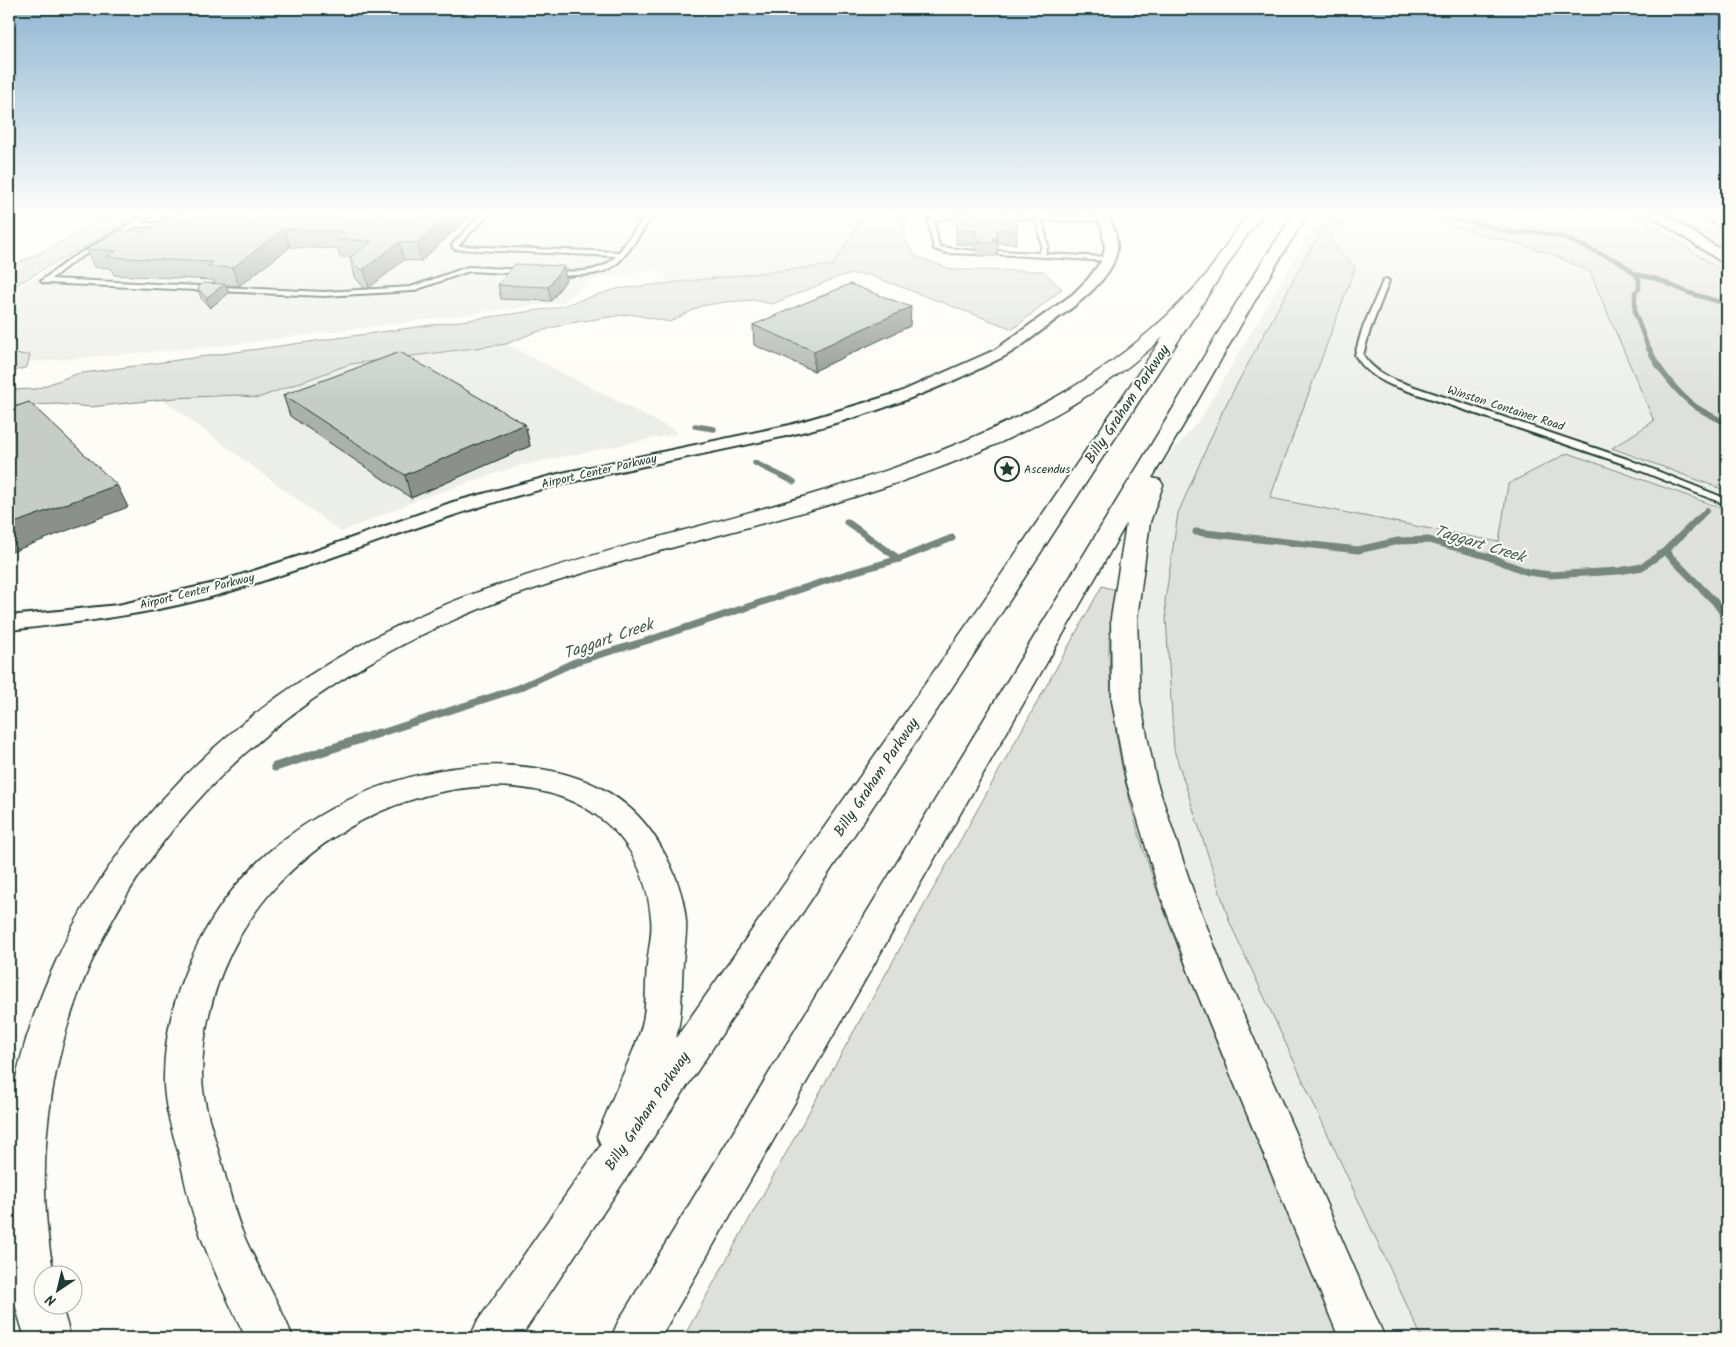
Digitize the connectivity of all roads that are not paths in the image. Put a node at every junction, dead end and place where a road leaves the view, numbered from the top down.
1 (50, 277) edge
2 (446, 277) edge
3 (1097, 277) edge
4 (1212, 277) edge
5 (1261, 277) edge
6 (1386, 281) dead end
7 (1208, 282) junction
8 (1185, 408) junction
9 (1727, 502) edge
10 (9, 623) edge
11 (598, 1184) junction
12 (48, 1338) edge
13 (270, 1338) edge
14 (493, 1338) edge
15 (634, 1338) edge
16 (1362, 1338) edge

1 - 2 lane
3 - 10 street, Airport Center Parkway
4 - 7 highway, Billy Graham Parkway
5 - 8 highway
6 - 9 lane, Winston Container Road
7 - 11 highway, Billy Graham Parkway
7 - 12 highway
8 - 15 highway
8 - 16 highway
11 - 13 highway
11 - 14 highway, Billy Graham Parkway

